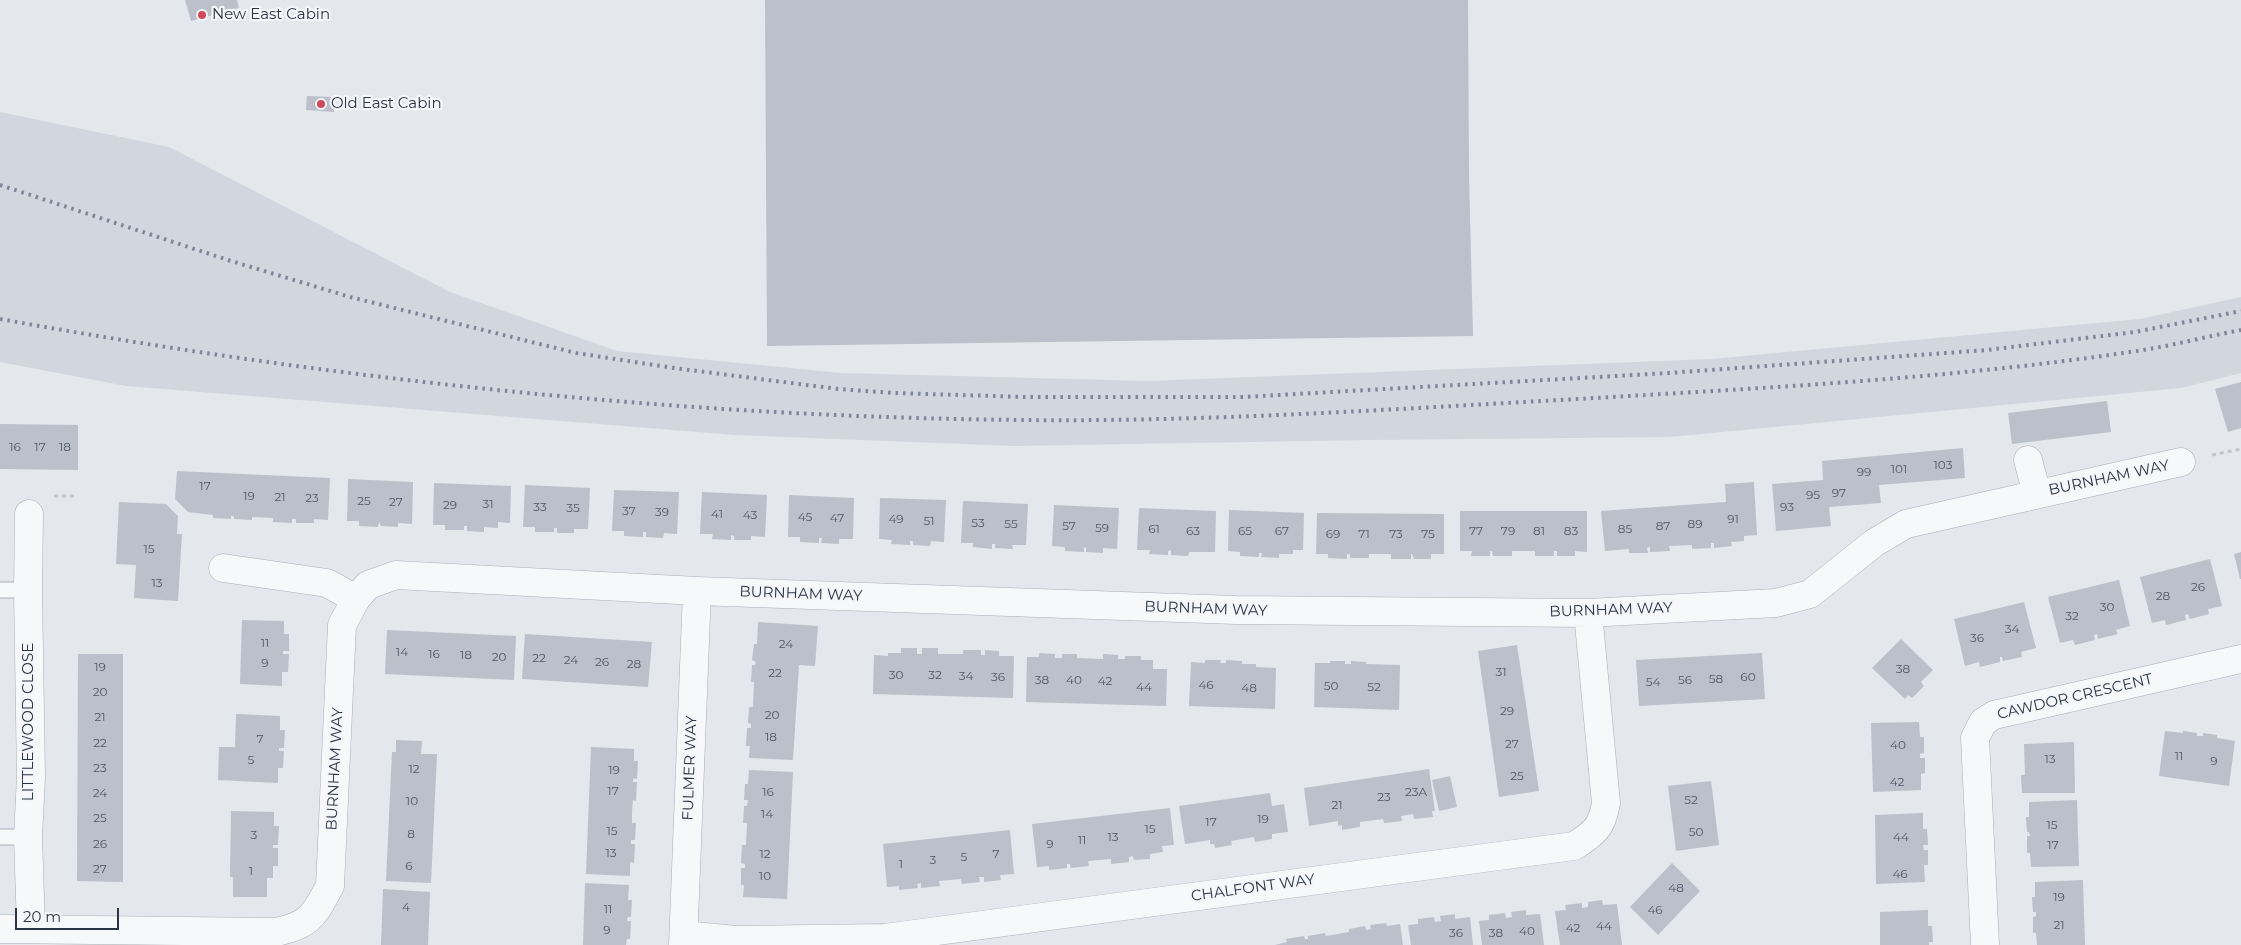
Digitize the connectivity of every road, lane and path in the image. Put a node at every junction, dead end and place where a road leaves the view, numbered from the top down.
1 (2028, 460) dead end
2 (2181, 462) dead end
3 (2037, 494) junction
4 (29, 514) dead end
5 (223, 568) dead end
6 (0, 590) edge
7 (28, 590) junction
8 (697, 590) junction
9 (356, 599) junction
10 (1588, 613) junction
11 (2241, 658) edge
12 (0, 837) edge
13 (28, 837) junction
14 (0, 929) edge
15 (32, 929) junction
16 (684, 940) edge
17 (1985, 945) edge

1 - 3 street, BURNHAM WAY
2 - 3 street, BURNHAM WAY
3 - 10 street, BURNHAM WAY
4 - 7 street, LITTLEWOOD CLOSE
5 - 9 street
6 - 7 lane
7 - 13 street, LITTLEWOOD CLOSE
8 - 9 street, BURNHAM WAY
8 - 10 street, BURNHAM WAY
8 - 16 street, FULMER WAY
9 - 15 street, BURNHAM WAY
10 - 16 street, CHALFONT WAY
11 - 17 street, CAWDOR CRESCENT
12 - 13 lane
13 - 15 street, LITTLEWOOD CLOSE
14 - 15 street

